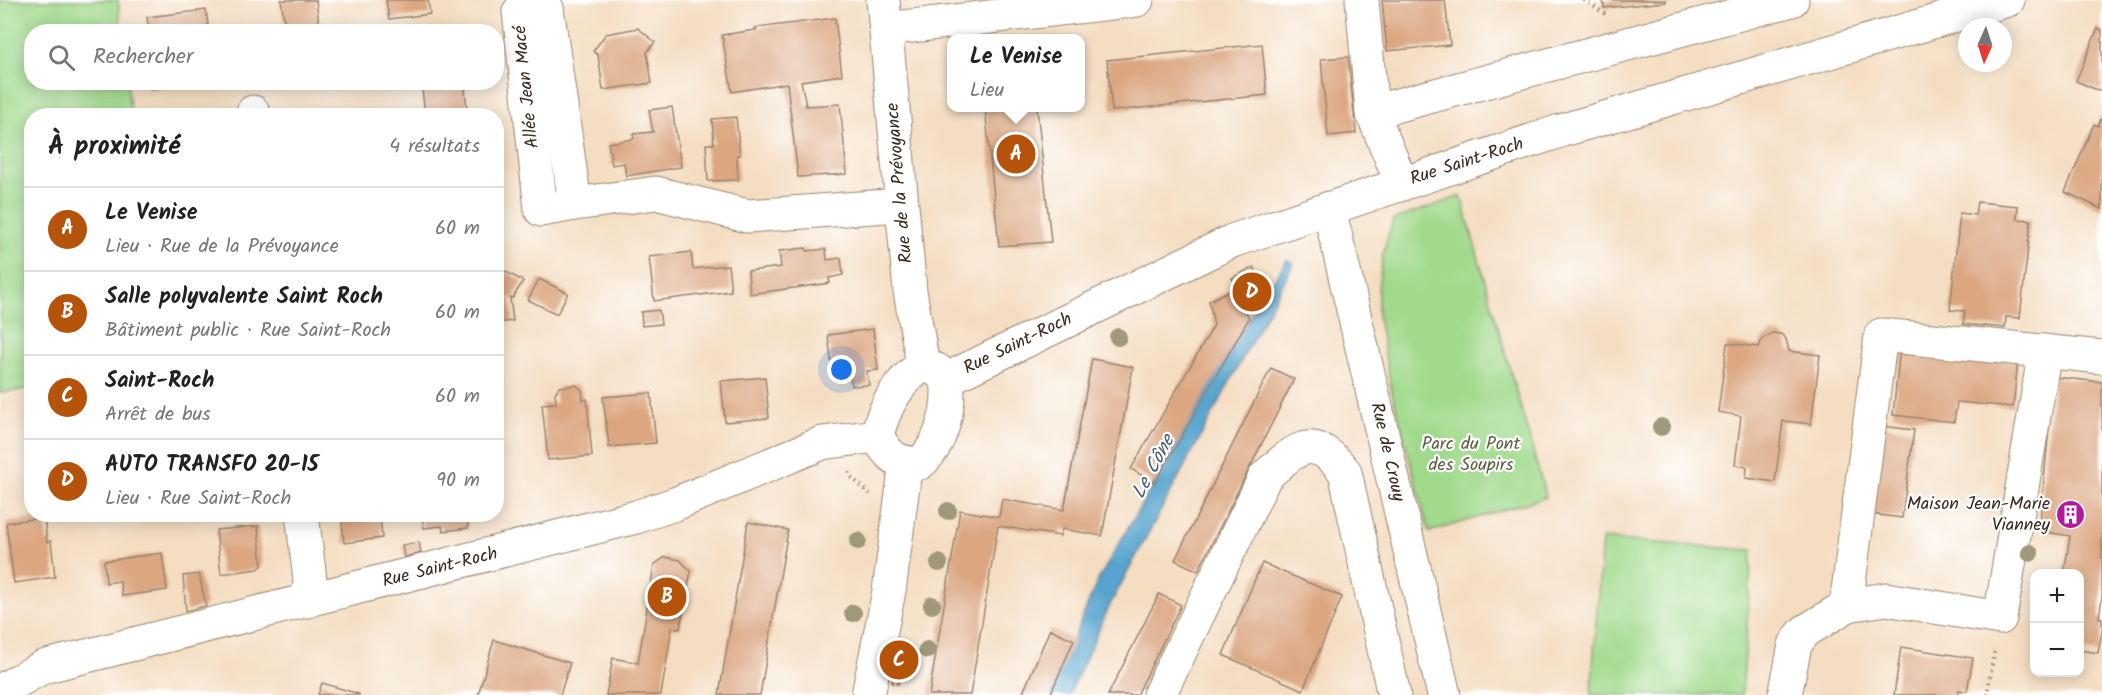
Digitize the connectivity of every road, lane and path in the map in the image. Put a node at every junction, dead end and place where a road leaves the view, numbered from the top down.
1 (1137, 0) edge
2 (1362, 0) edge
3 (1792, 0) edge
4 (2008, 0) edge
5 (885, 14) edge
6 (1372, 112) junction
7 (1402, 184) junction
8 (575, 204) junction
9 (901, 205) junction
10 (1329, 208) junction
11 (2045, 351) junction
12 (2102, 357) edge
13 (935, 372) junction
14 (877, 436) junction
15 (906, 464) junction
16 (303, 522) edge
17 (308, 602) junction
18 (1846, 606) junction
19 (2000, 618) junction
20 (0, 691) edge
21 (868, 695) edge
22 (1159, 695) edge
23 (1394, 695) edge
24 (1444, 695) edge
25 (1785, 695) edge
26 (1988, 695) edge

1 - 5 street
2 - 6 street
3 - 6 street
4 - 7 street, Rue Saint-Roch
5 - 9 street, Rue de la Prévoyance
6 - 7 street
7 - 10 street, Rue Saint-Roch
8 - 8 street, Allée Jean Macé
8 - 9 street, Allée Jean Macé
9 - 13 street, Rue de la Prévoyance
10 - 13 street, Rue Saint-Roch
10 - 24 street, Rue de Crouy
11 - 12 street
11 - 18 street
11 - 19 street
13 - 14 street
13 - 15 street
14 - 15 street
14 - 17 street, Rue Saint-Roch
15 - 21 street
16 - 17 street
17 - 20 street, Rue Saint-Roch
18 - 19 street
18 - 25 street
19 - 26 path
22 - 23 street

